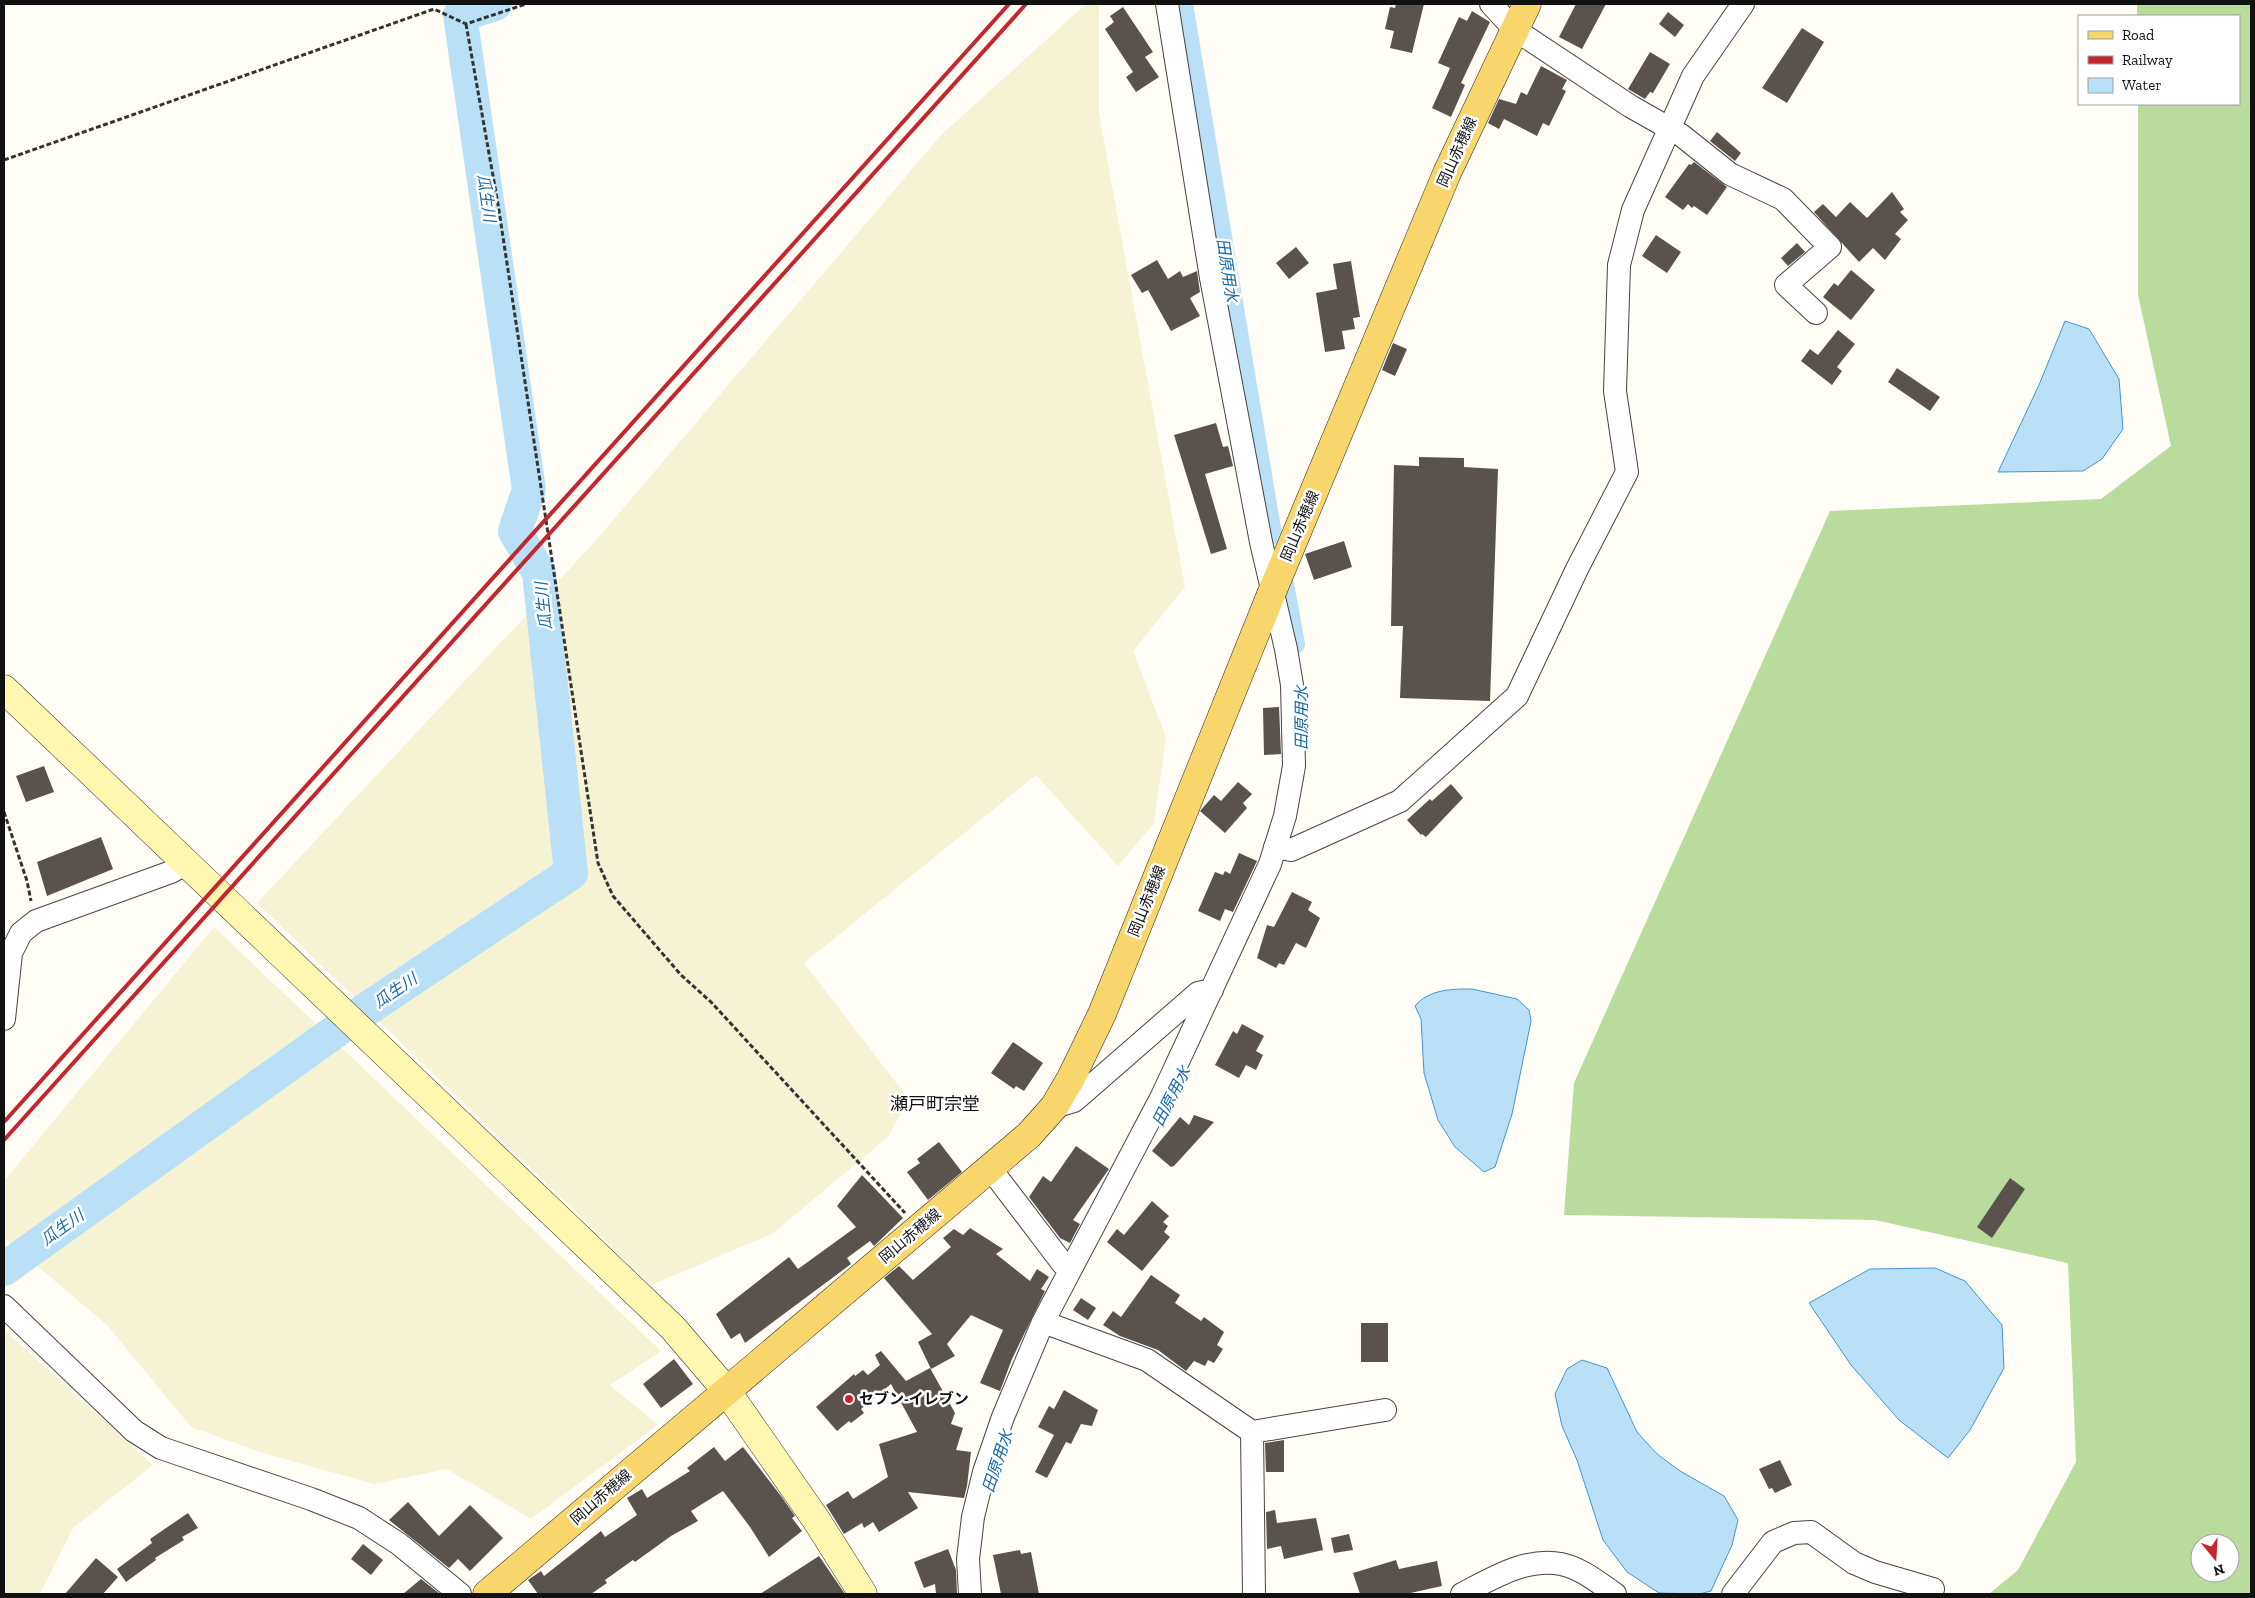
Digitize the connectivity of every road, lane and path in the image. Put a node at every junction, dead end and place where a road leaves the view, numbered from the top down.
1 (526, 4) edge
2 (1167, 4) edge
3 (1491, 4) edge
4 (1528, 4) edge
5 (1743, 4) edge
6 (466, 24) junction
7 (1514, 29) junction
8 (1670, 128) junction
9 (4, 160) edge
10 (1816, 313) dead end
11 (1272, 592) junction
12 (4, 689) edge
13 (4, 812) edge
14 (1282, 849) junction
15 (185, 864) junction
16 (36, 921) junction
17 (1212, 990) junction
18 (4, 1019) edge
19 (1054, 1107) junction
20 (990, 1168) junction
21 (919, 1228) junction
22 (1070, 1269) junction
23 (4, 1306) edge
24 (1049, 1325) junction
25 (726, 1390) junction
26 (1385, 1410) dead end
27 (1252, 1432) junction
28 (1495, 1586) edge
29 (1933, 1589) dead end
30 (460, 1594) edge
31 (487, 1594) edge
32 (863, 1594) edge
33 (970, 1594) edge
34 (1254, 1594) edge
35 (1462, 1594) edge
36 (1615, 1594) edge
37 (1733, 1594) edge

1 - 6 path
2 - 11 street
3 - 7 street
4 - 7 main road, 岡山赤穂線
5 - 8 street
6 - 9 path
6 - 21 path
7 - 8 street
7 - 11 main road, 岡山赤穂線
8 - 10 street
8 - 14 street
11 - 14 street
11 - 19 main road, 岡山赤穂線
12 - 15 street
13 - 16 path
14 - 17 street
15 - 16 street
15 - 25 street
16 - 18 street
17 - 19 street
17 - 22 street
19 - 20 main road, 岡山赤穂線
20 - 21 main road, 岡山赤穂線
20 - 22 street
21 - 25 main road, 岡山赤穂線
22 - 24 street
23 - 30 street
24 - 27 street
24 - 33 street
25 - 31 main road, 岡山赤穂線
25 - 32 street
26 - 27 street
27 - 34 street
28 - 35 street
28 - 36 street
29 - 37 street

